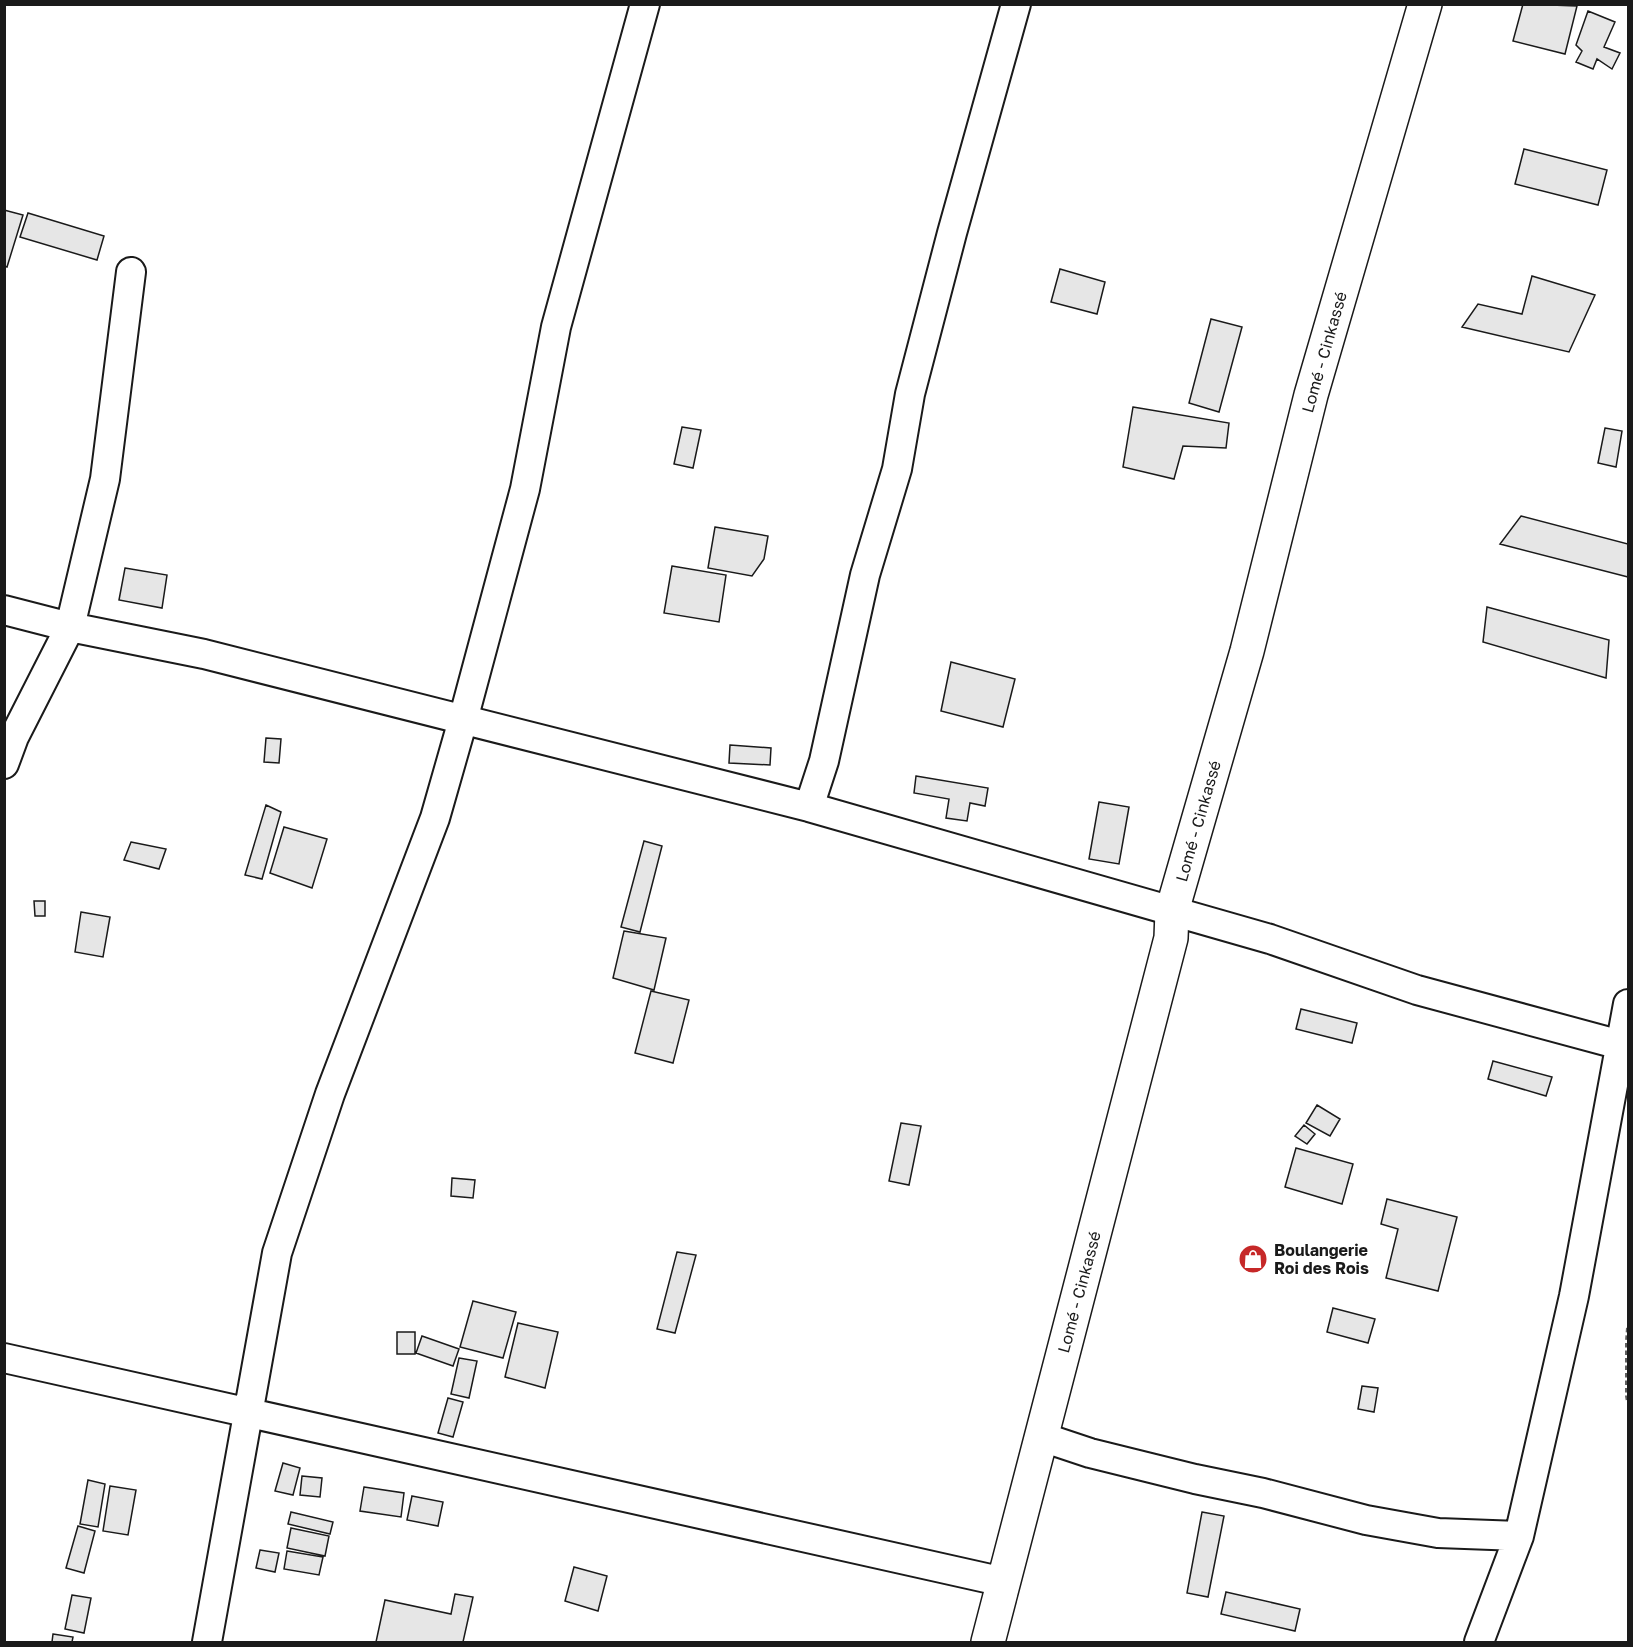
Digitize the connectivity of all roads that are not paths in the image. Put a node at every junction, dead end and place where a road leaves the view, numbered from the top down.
1 (645, 4) edge
2 (1016, 4) edge
3 (1425, 4) edge
4 (131, 272) dead end
5 (4, 610) edge
6 (70, 627) junction
7 (464, 720) junction
8 (4, 764) edge
9 (809, 807) junction
10 (1172, 911) junction
11 (1629, 1004) edge
12 (1624, 1047) edge
13 (4, 1358) edge
14 (248, 1414) junction
15 (1042, 1437) junction
16 (1519, 1536) junction
17 (1004, 1582) junction
18 (207, 1642) edge
19 (988, 1642) edge
20 (1479, 1642) edge

1 - 7 street
2 - 9 street
3 - 10 highway, Lomé - Cinkassé
4 - 6 street
5 - 6 street
6 - 7 street
6 - 8 street
7 - 9 street
7 - 14 street
9 - 10 street
10 - 12 street
10 - 15 highway, Lomé - Cinkassé
11 - 12 street
12 - 16 street
13 - 14 street
14 - 17 street
14 - 18 street
15 - 16 street
15 - 17 highway, Lomé - Cinkassé
16 - 20 street
17 - 19 highway, Lomé - Cinkassé

